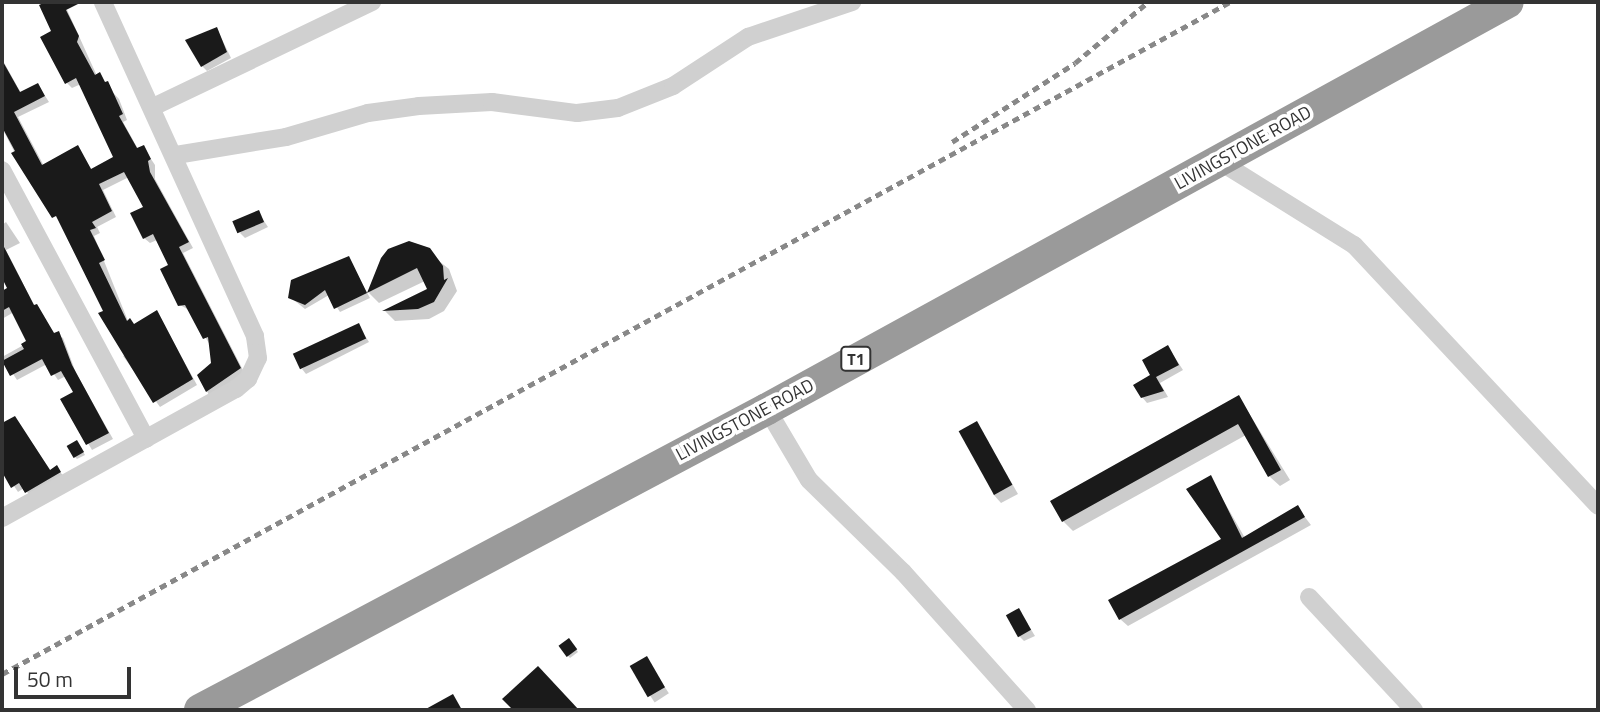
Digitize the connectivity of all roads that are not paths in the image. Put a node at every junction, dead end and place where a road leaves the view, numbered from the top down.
1 (103, 2) edge
2 (372, 2) edge
3 (852, 2) edge
4 (1508, 2) edge
5 (153, 107) junction
6 (176, 155) junction
7 (1219, 161) junction
8 (2, 170) edge
9 (767, 409) junction
10 (146, 439) junction
11 (1598, 506) edge
12 (3, 515) edge
13 (1308, 597) dead end
14 (200, 710) edge
15 (1027, 710) edge
16 (1413, 710) edge

1 - 5 street
2 - 5 street
3 - 6 street
4 - 7 highway, LIVINGSTONE ROAD / T1
5 - 6 street
6 - 10 street
7 - 9 highway, LIVINGSTONE ROAD / T1
7 - 11 street
8 - 10 street
9 - 14 highway, LIVINGSTONE ROAD / T1
9 - 15 street
10 - 12 street
13 - 16 street

